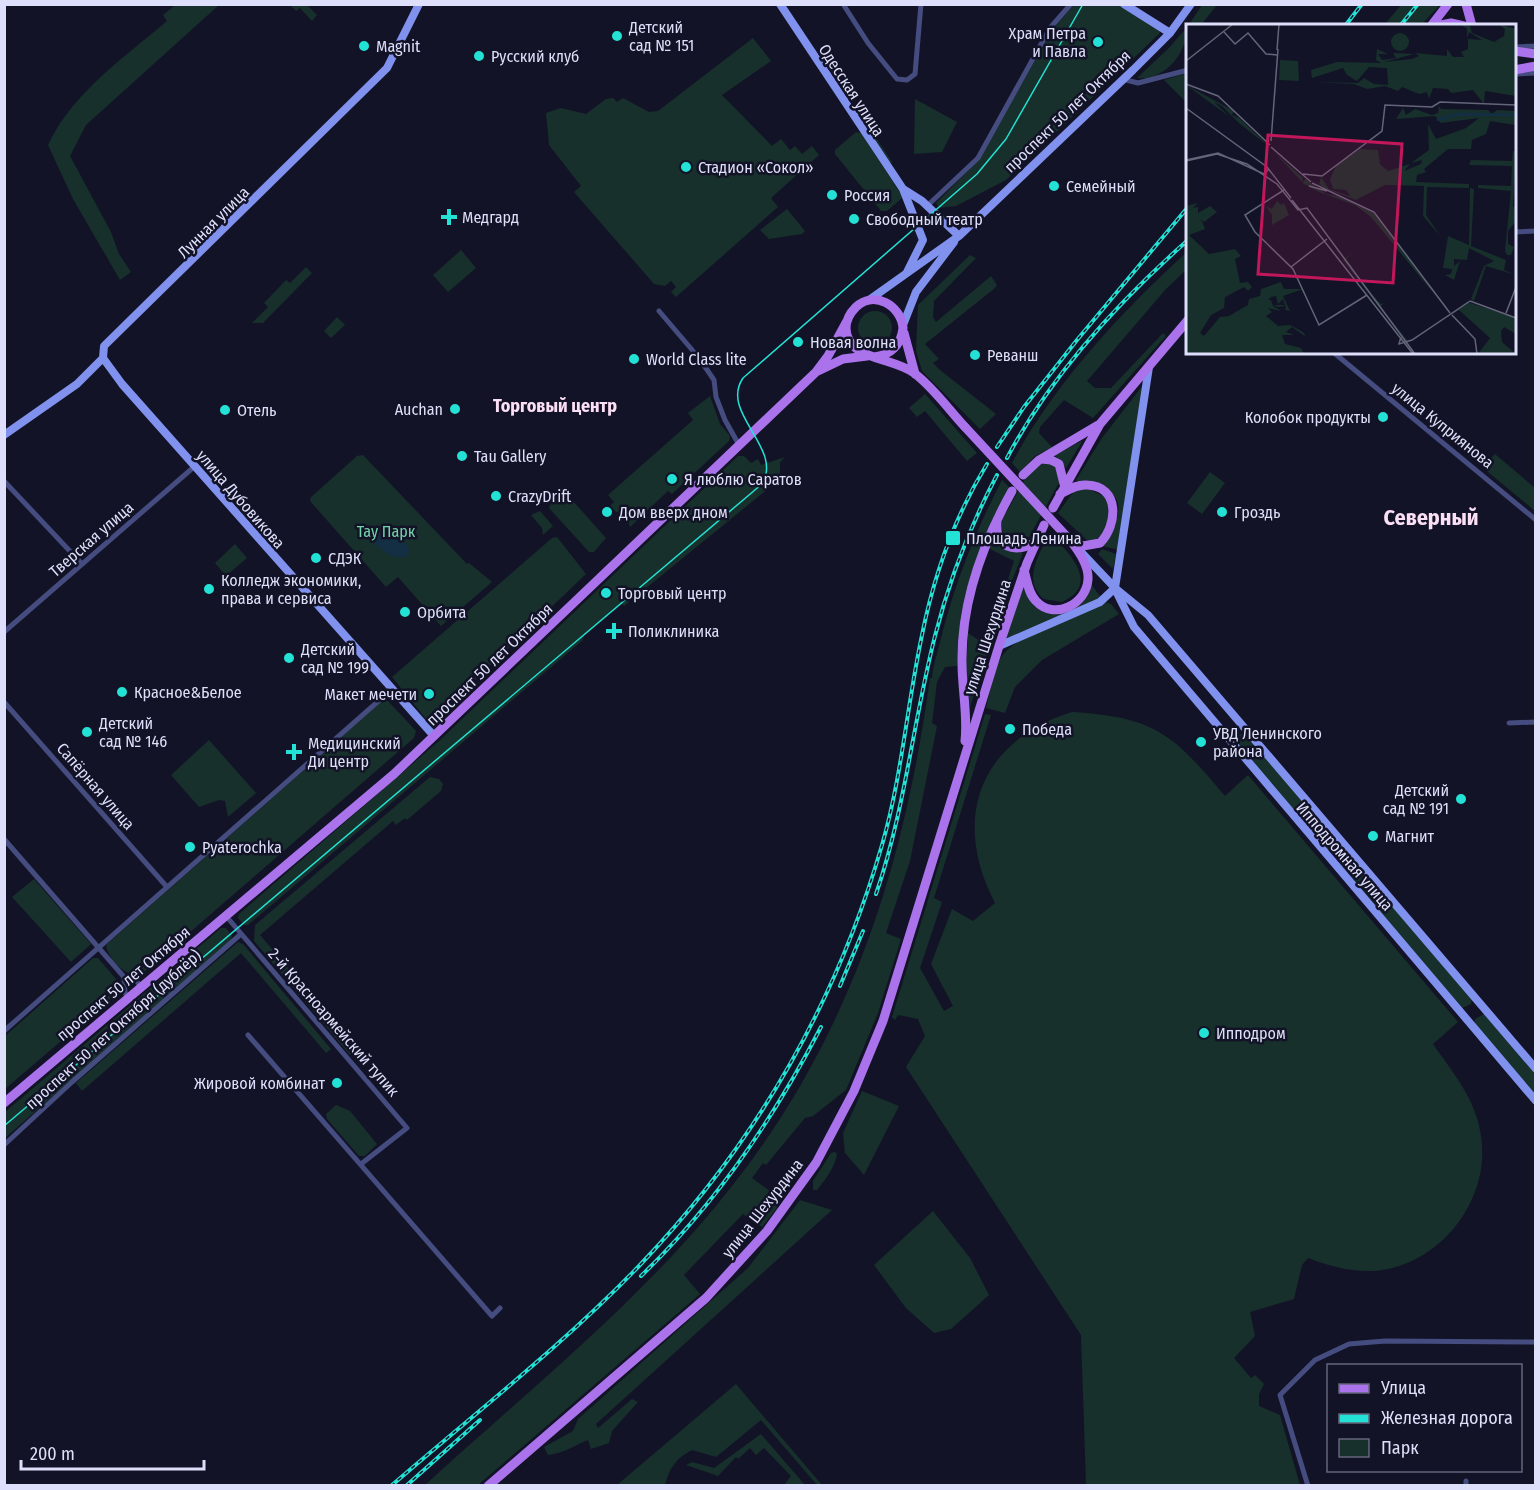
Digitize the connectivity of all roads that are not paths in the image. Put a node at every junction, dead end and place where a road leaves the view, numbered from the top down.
1 (419, 4) edge
2 (780, 4) edge
3 (843, 4) edge
4 (921, 4) edge
5 (1071, 4) edge
6 (1124, 4) edge
7 (1191, 4) edge
8 (1448, 4) edge
9 (1467, 5) edge
10 (1434, 24) edge
11 (1472, 24) edge
12 (1170, 33) junction
13 (1536, 46) edge
14 (1516, 49) edge
15 (1516, 49) edge
16 (1536, 54) edge
17 (1536, 66) edge
18 (1186, 71) edge
19 (1516, 72) edge
20 (1516, 72) edge
21 (1536, 73) edge
22 (1122, 79) junction
23 (903, 189) junction
24 (927, 206) junction
25 (1536, 231) edge
26 (1516, 232) edge
27 (958, 236) junction
28 (906, 273) junction
29 (867, 301) junction
30 (659, 311) dead end
31 (847, 321) junction
32 (1186, 322) edge
33 (903, 328) junction
34 (1335, 354) edge
35 (872, 356) junction
36 (103, 358) junction
37 (1149, 367) junction
38 (816, 372) junction
39 (915, 374) junction
40 (1100, 424) junction
41 (4, 435) edge
42 (739, 445) junction
43 (1039, 460) junction
44 (195, 466) junction
45 (1023, 475) dead end
46 (4, 481) edge
47 (1062, 490) junction
48 (1012, 491) dead end
49 (1053, 508) dead end
50 (997, 518) junction
51 (1536, 520) edge
52 (1044, 525) dead end
53 (1070, 540) junction
54 (1036, 542) junction
55 (82, 564) junction
56 (1024, 570) junction
57 (1115, 588) junction
58 (4, 632) edge
59 (999, 646) junction
60 (391, 690) junction
61 (4, 702) edge
62 (981, 705) junction
63 (964, 706) junction
64 (1536, 722) edge
65 (1509, 723) dead end
66 (434, 736) junction
67 (963, 759) junction
68 (4, 839) edge
69 (167, 887) junction
70 (226, 916) junction
71 (241, 934) junction
72 (98, 948) junction
73 (124, 977) junction
74 (142, 987) junction
75 (129, 998) junction
76 (4, 1031) edge
77 (248, 1035) dead end
78 (1536, 1069) edge
79 (1536, 1101) edge
80 (4, 1102) edge
81 (4, 1145) edge
82 (361, 1164) junction
83 (500, 1308) dead end
84 (1536, 1342) edge
85 (488, 1485) edge
86 (1308, 1485) edge

1 - 36 street, Лунная улица
2 - 23 street, Одесская улица
3 - 4 street
5 - 24 street
6 - 12 street
7 - 12 street, проспект 50 лет Октября
8 - 10 main road
9 - 11 main road
12 - 22 street, проспект 50 лет Октября
13 - 14 street
15 - 16 main road
17 - 19 main road
18 - 22 street
20 - 21 street
22 - 27 street, проспект 50 лет Октября
23 - 24 street
23 - 28 street
24 - 27 street
25 - 26 street
27 - 28 street, проспект 50 лет Октября
27 - 33 street, проспект 50 лет Октября
28 - 29 street, проспект 50 лет Октября
29 - 31 main road
29 - 33 main road
30 - 42 street
31 - 35 main road
31 - 38 main road, проспект 50 лет Октября
32 - 37 main road
33 - 35 main road
33 - 39 main road
34 - 51 street, улица Куприянова
35 - 38 main road, проспект 50 лет Октября
35 - 39 main road
36 - 41 street, Лунная улица
36 - 44 street, улица Дубовикова
37 - 40 main road
37 - 57 street
38 - 42 main road, проспект 50 лет Октября
39 - 53 main road, bridge
40 - 43 main road
40 - 47 main road
42 - 66 main road, проспект 50 лет Октября
43 - 45 main road
43 - 47 main road
44 - 55 street, Тверская улица
44 - 60 street, улица Дубовикова
46 - 55 street
47 - 49 main road
47 - 53 main road
48 - 50 main road, улица Шехурдина
50 - 54 main road
50 - 63 main road, улица Шехурдина
52 - 54 main road, улица Шехурдина
53 - 56 main road
53 - 57 street
54 - 56 main road, улица Шехурдина
55 - 58 street, Тверская улица
56 - 59 main road, улица Шехурдина
57 - 59 street
57 - 78 street, Ипподромная улица
57 - 79 street, Ипподромная улица
59 - 62 main road, улица Шехурдина
60 - 66 street, улица Дубовикова
60 - 69 street
61 - 69 street, Сапёрная улица
62 - 63 main road
62 - 67 main road, улица Шехурдина
63 - 67 main road, улица Шехурдина
64 - 65 street
66 - 70 main road, проспект 50 лет Октября
67 - 85 main road, улица Шехурдина
68 - 72 street
69 - 72 street
70 - 71 street, 2-й Красноармейский тупик
70 - 74 main road, проспект 50 лет Октября
71 - 81 street, проспект 50 лет Октября (дублёр)
71 - 82 street, 2-й Красноармейский тупик
72 - 73 street
72 - 76 street
73 - 74 street
73 - 75 street
74 - 75 main road, проспект 50 лет Октября
75 - 80 main road, проспект 50 лет Октября
77 - 82 street
82 - 83 street
84 - 86 street

